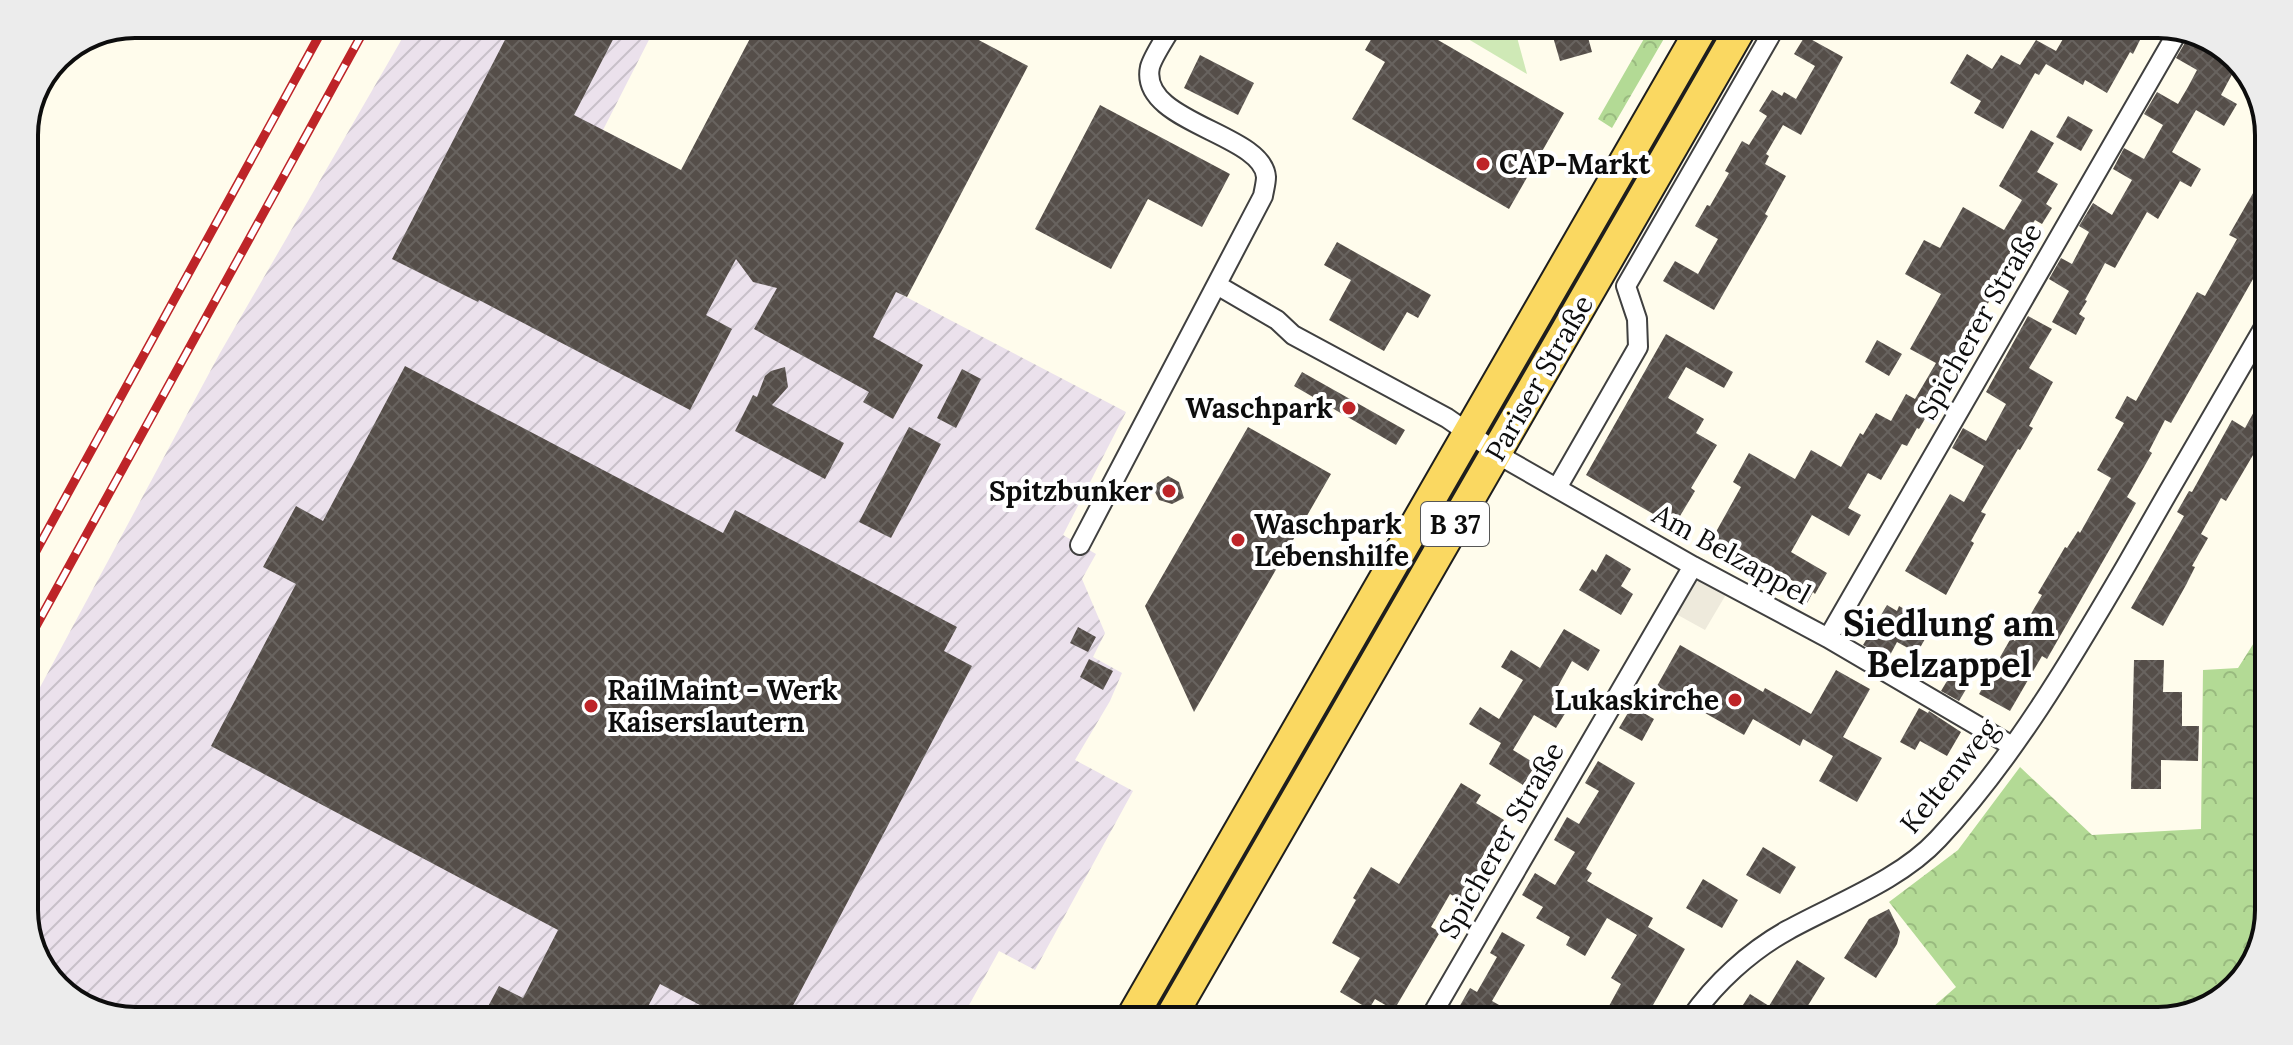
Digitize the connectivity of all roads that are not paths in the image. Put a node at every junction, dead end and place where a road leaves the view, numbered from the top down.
1 (1166, 38) edge
2 (1696, 38) edge
3 (1735, 38) edge
4 (1769, 38) edge
5 (2173, 40) edge
6 (1217, 285) junction
7 (2255, 343) edge
8 (1469, 432) junction
9 (1496, 453) junction
10 (1557, 488) junction
11 (1080, 545) dead end
12 (1693, 566) junction
13 (1828, 638) junction
14 (2012, 746) junction
15 (1138, 1007) edge
16 (1177, 1007) edge
17 (1436, 1007) edge
18 (1700, 1007) edge

1 - 6 street
2 - 8 main road, Pariser Straße / B 37
3 - 9 main road, Pariser Straße / B 37
4 - 10 street, Pariser Straße
5 - 13 street, Spicherer Straße
6 - 8 street, Am Belzappel
6 - 11 street
7 - 14 street, Keltenweg
8 - 9 street, Am Belzappel
8 - 15 main road, Pariser Straße / B 37
9 - 10 street, Am Belzappel
9 - 16 main road, Pariser Straße / B 37
10 - 12 street, Am Belzappel
12 - 13 street, Am Belzappel
12 - 17 street, Spicherer Straße
13 - 14 street, Am Belzappel
14 - 18 street, Keltenweg

